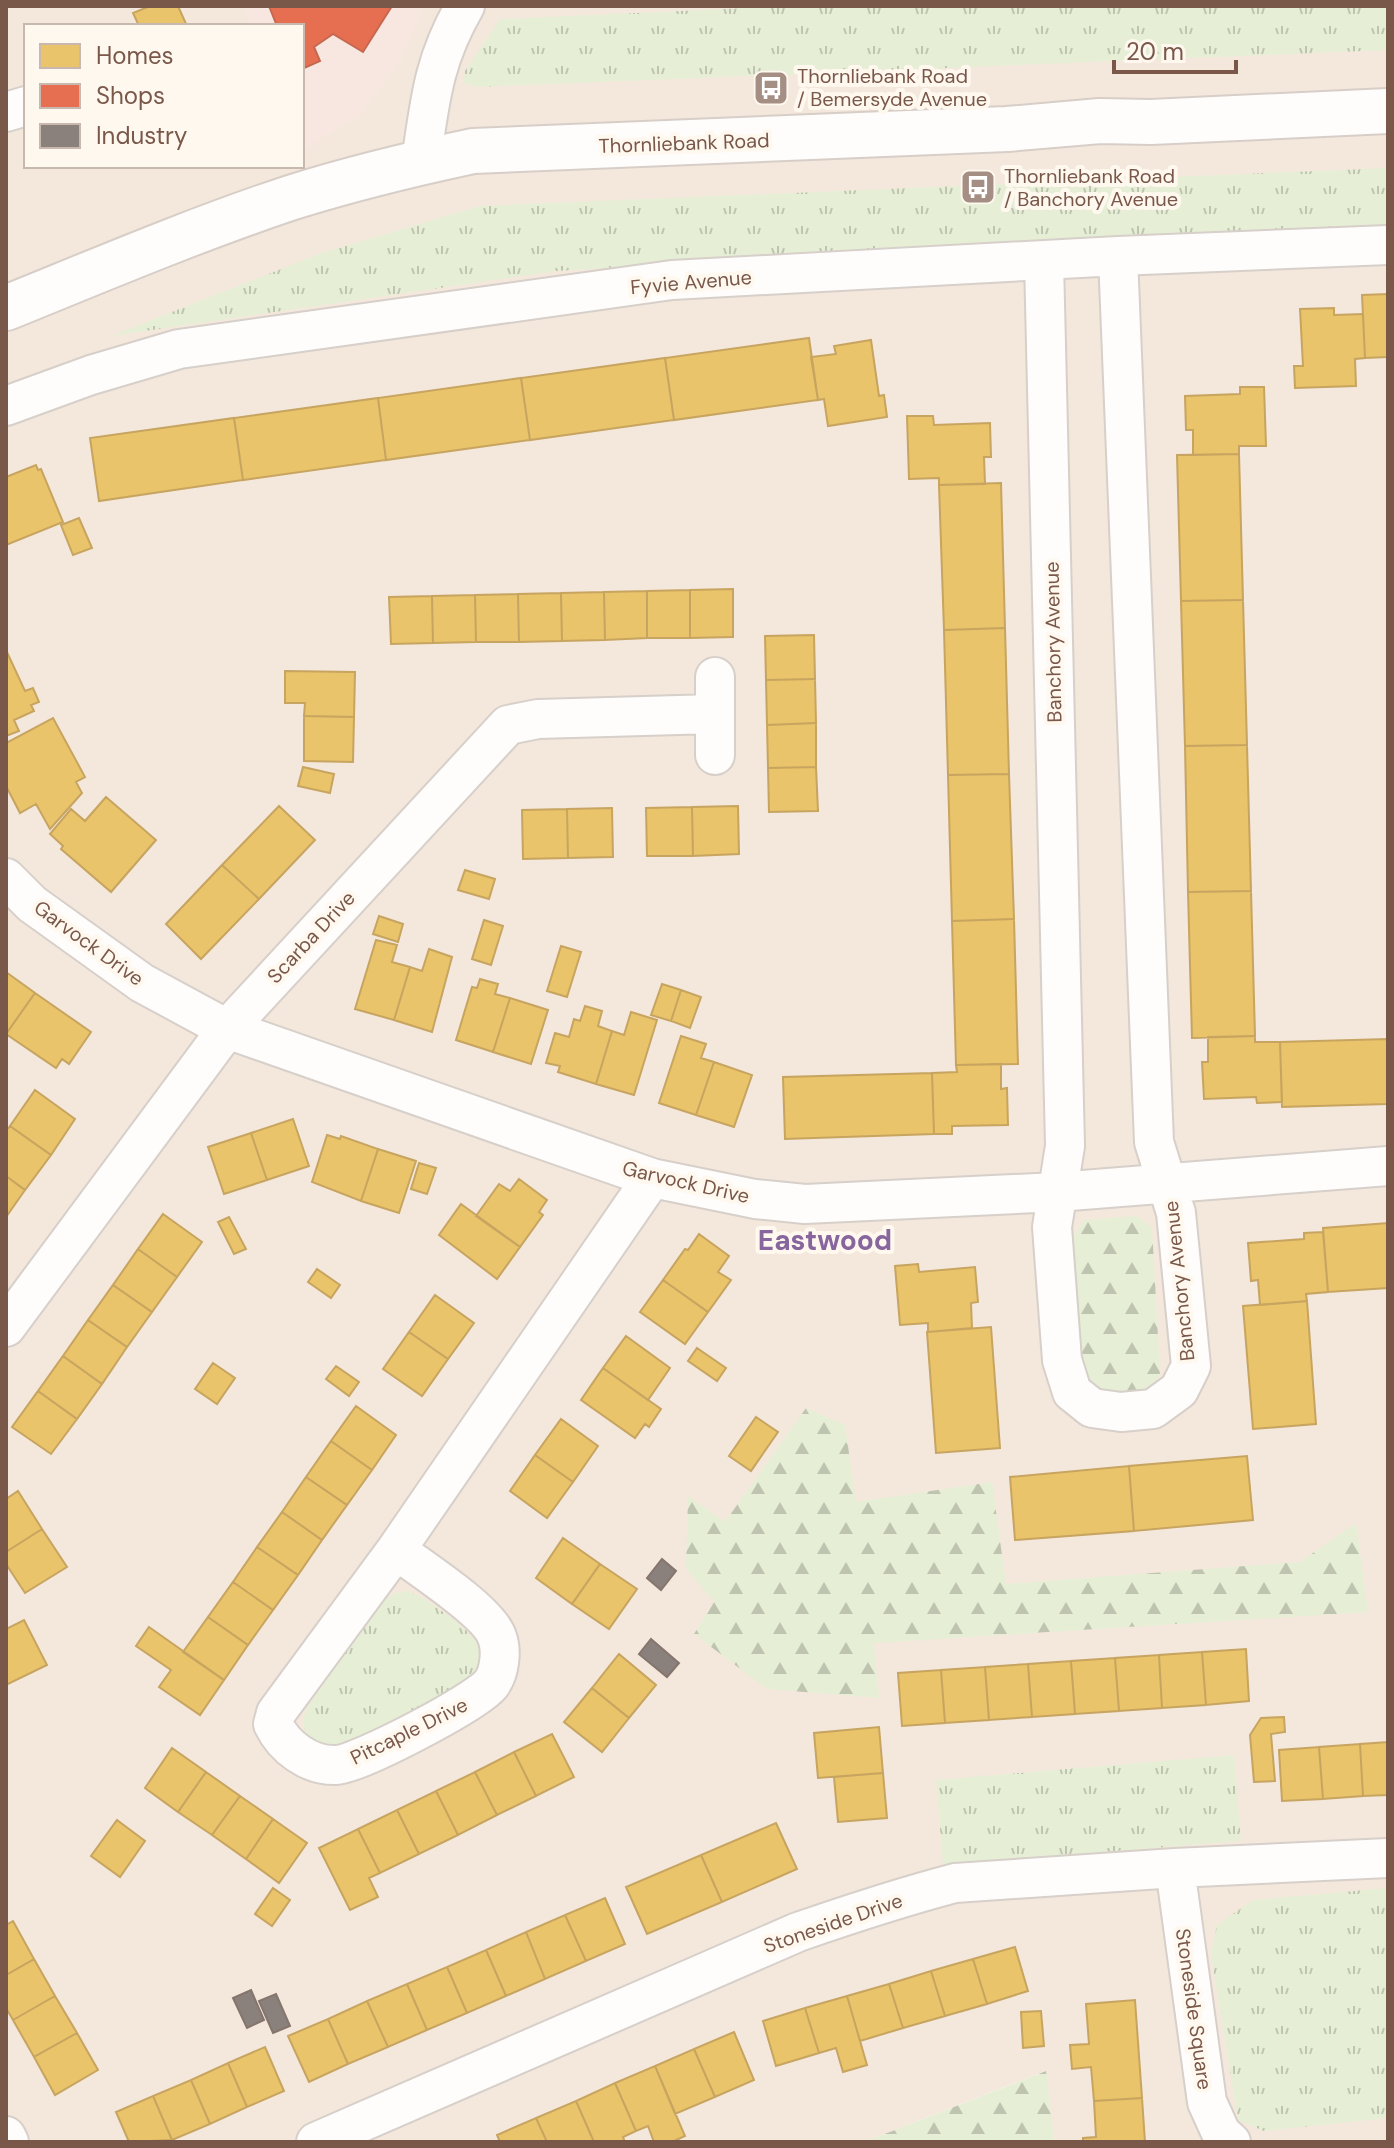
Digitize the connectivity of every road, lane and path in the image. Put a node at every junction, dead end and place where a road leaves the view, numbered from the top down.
1 (465, 6) edge
2 (1388, 111) edge
3 (421, 162) junction
4 (1388, 245) edge
5 (1118, 256) junction
6 (1044, 261) junction
7 (6, 308) edge
8 (6, 406) edge
9 (715, 677) dead end
10 (714, 714) junction
11 (715, 755) dead end
12 (6, 878) edge
13 (227, 1029) junction
14 (1388, 1166) edge
15 (652, 1178) junction
16 (1166, 1181) junction
17 (1057, 1192) junction
18 (6, 1327) edge
19 (396, 1550) junction
20 (1388, 1858) edge
21 (1175, 1868) junction
22 (6, 2136) edge
23 (9, 2142) edge
24 (316, 2142) edge
25 (1231, 2142) edge

1 - 3 street
2 - 3 main road, Thornliebank Road
3 - 7 main road, Thornliebank Road
4 - 5 street, Fyvie Avenue
5 - 6 street, Fyvie Avenue
5 - 16 street, Banchory Avenue
6 - 8 street, Fyvie Avenue
6 - 17 street, Banchory Avenue
9 - 10 street
10 - 11 street
10 - 13 street, Scarba Drive
12 - 13 street, Garvock Drive
13 - 15 street, Garvock Drive
13 - 18 street, Scarba Drive
14 - 16 street, Garvock Drive
15 - 17 street, Garvock Drive
15 - 19 street, Pitcaple Drive
16 - 17 street, Garvock Drive
16 - 17 street, Banchory Avenue
19 - 19 street, Pitcaple Drive
20 - 21 street, Stoneside Drive
21 - 24 street, Stoneside Drive
21 - 25 street, Stoneside Square
22 - 23 street

